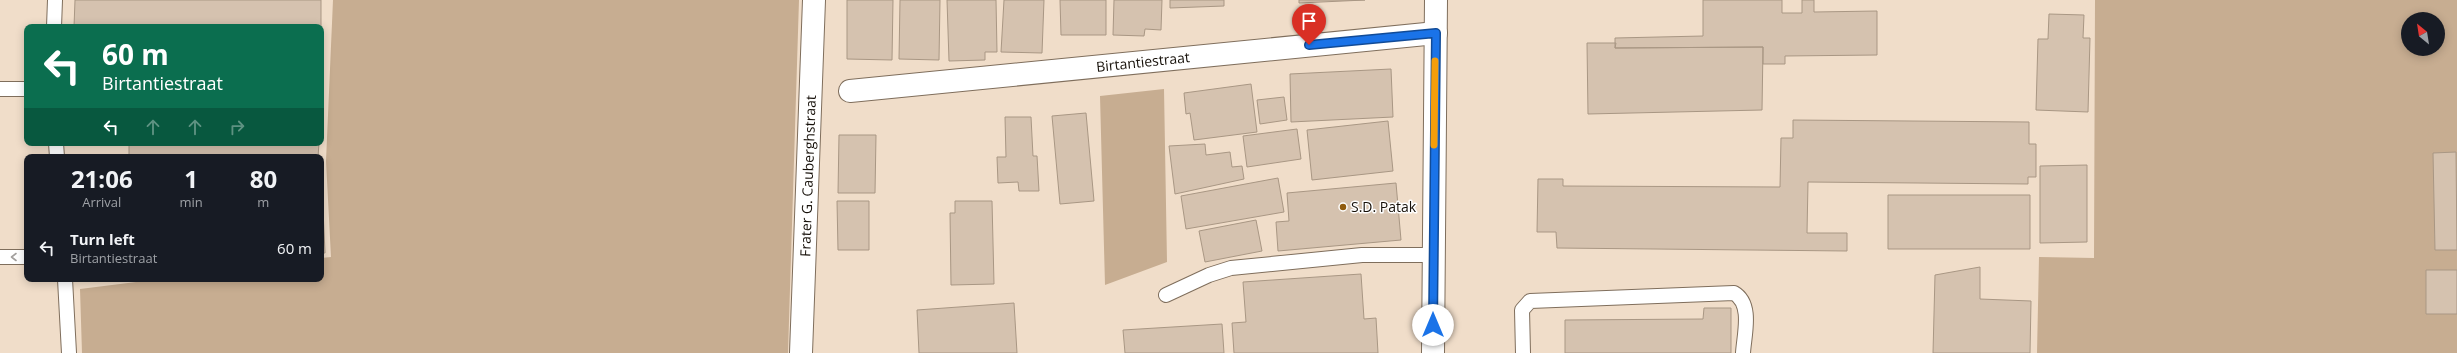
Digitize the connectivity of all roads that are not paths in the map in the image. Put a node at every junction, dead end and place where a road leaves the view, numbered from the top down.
1 (55, 0) edge
2 (814, 0) edge
3 (1436, 0) edge
4 (54, 24) edge
5 (1436, 33) junction
6 (0, 89) edge
7 (24, 89) edge
8 (850, 90) dead end
9 (1433, 255) junction
10 (0, 257) edge
11 (24, 257) edge
12 (65, 282) edge
13 (1166, 295) dead end
14 (69, 353) edge
15 (802, 353) edge
16 (1433, 353) edge
17 (1523, 353) edge
18 (1743, 353) edge

1 - 4 lane
2 - 15 street, Frater G. Cauberghstraat
3 - 5 street
5 - 8 street, Birtantiestraat
5 - 9 street
6 - 7 lane
9 - 13 lane
9 - 16 street
11 -> 10 lane
12 - 14 lane
17 - 18 lane

